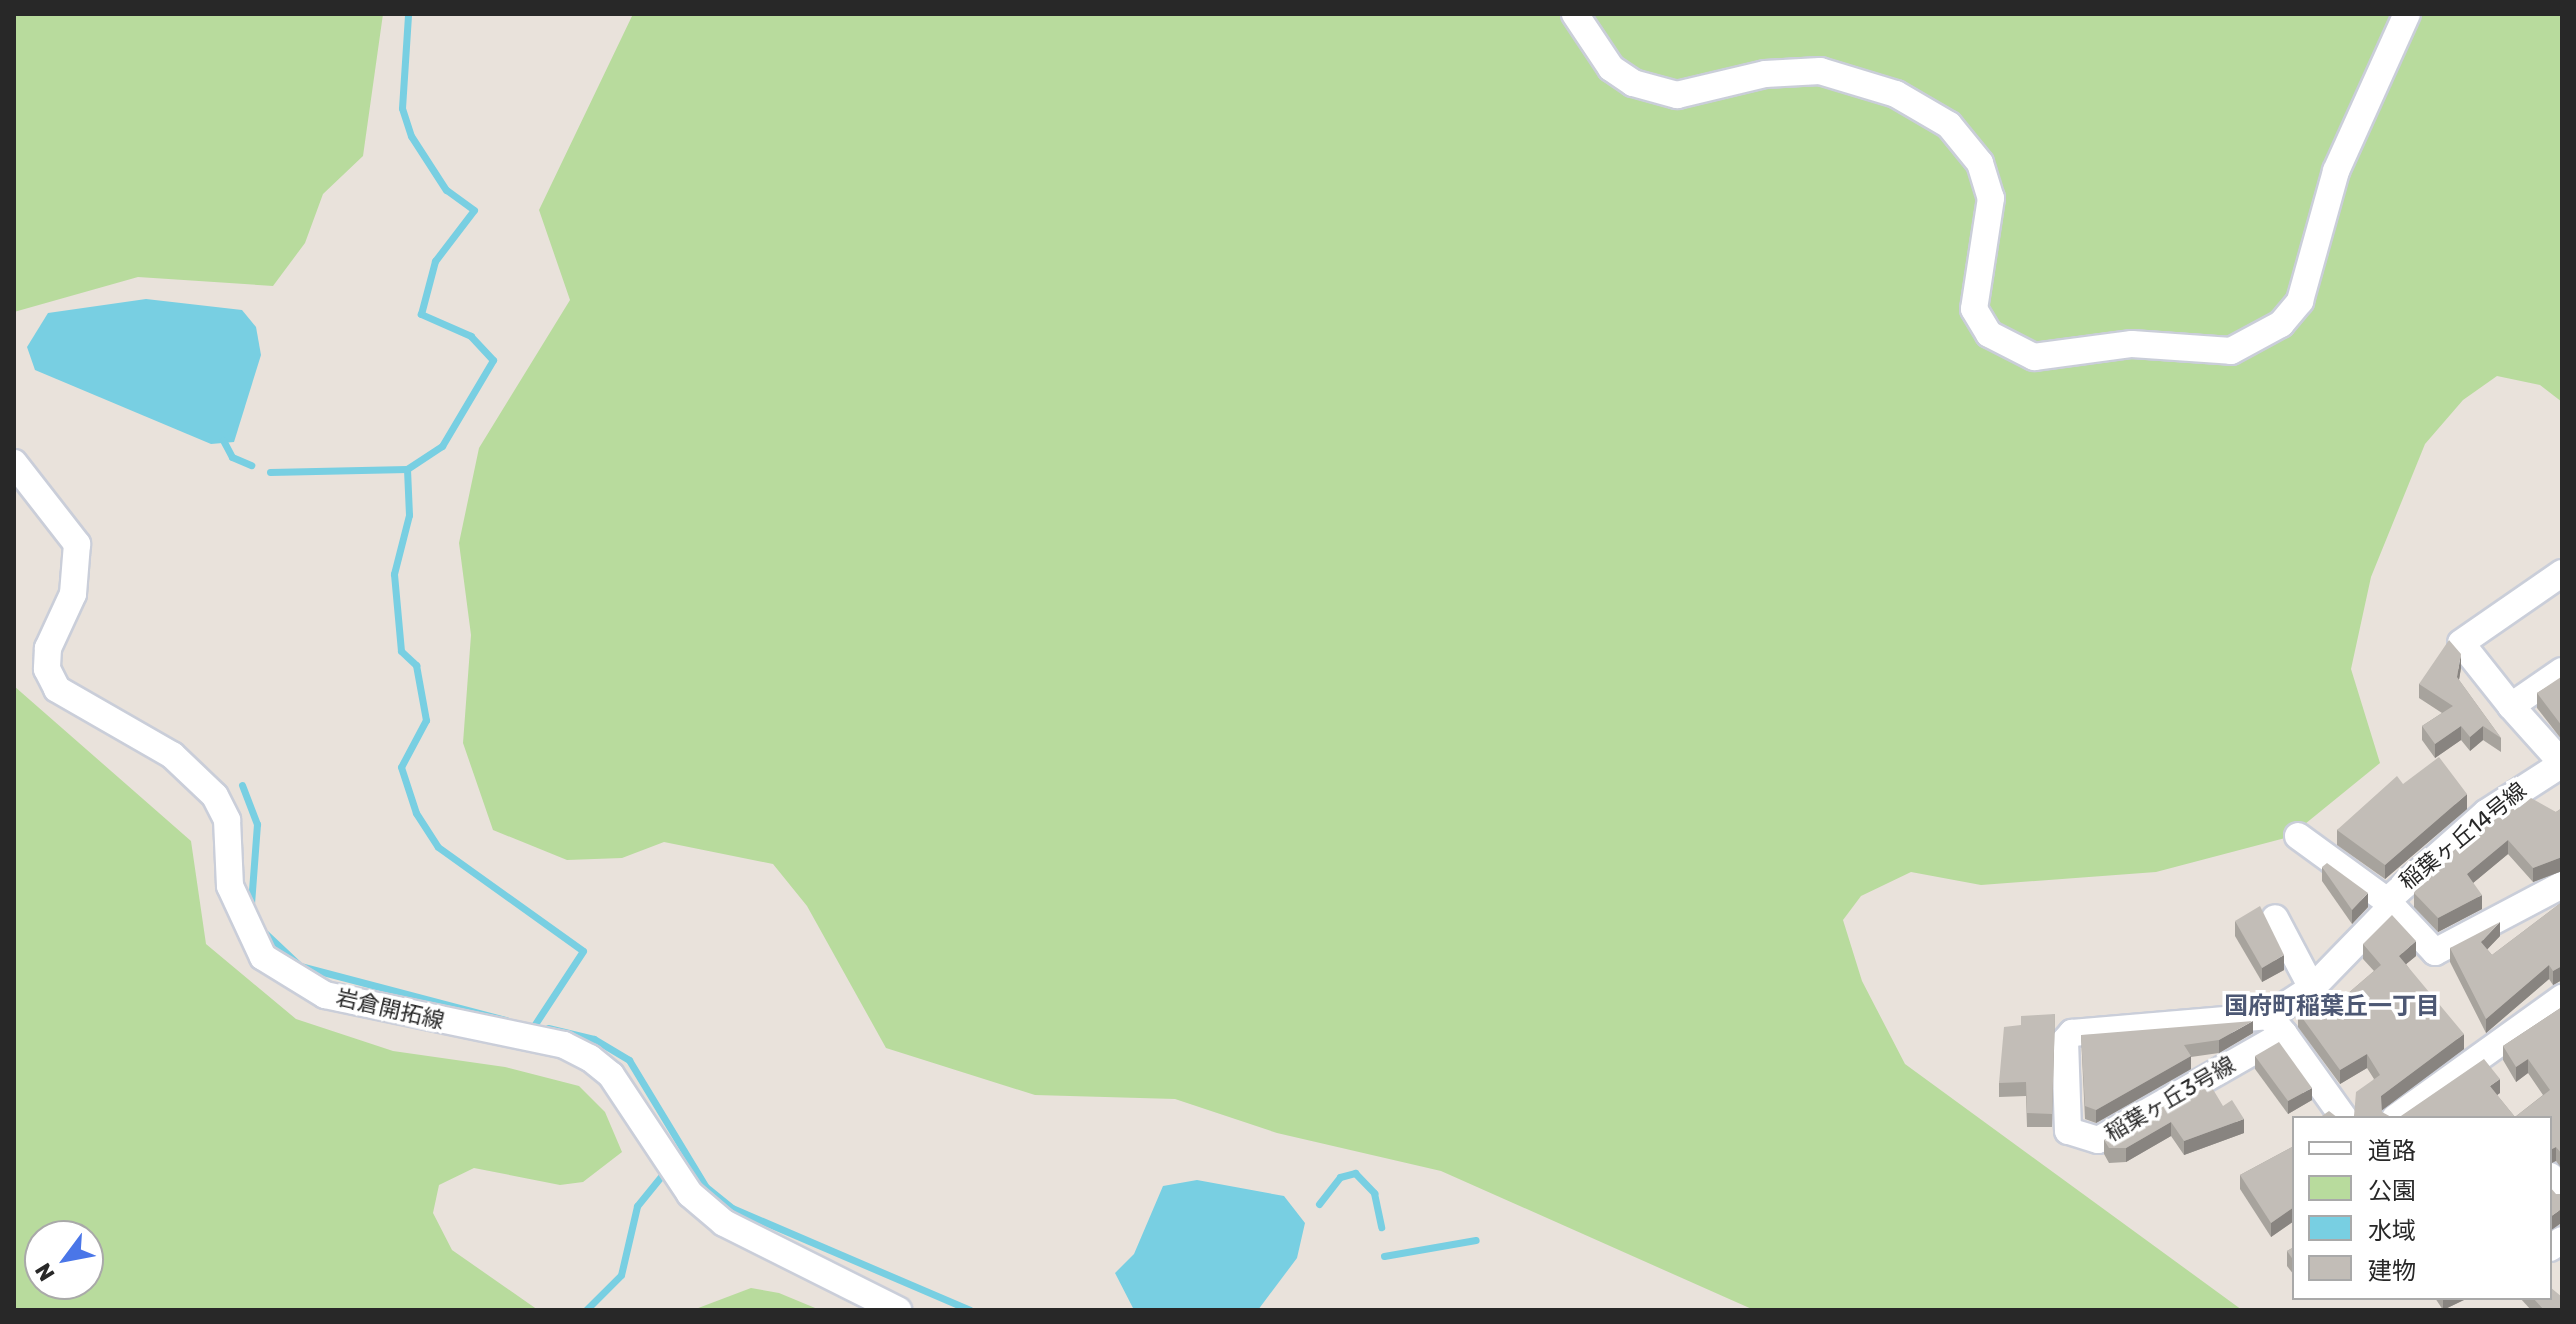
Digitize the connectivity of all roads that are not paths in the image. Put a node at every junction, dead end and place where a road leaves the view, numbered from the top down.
1 (1575, 14) edge
2 (2407, 14) edge
3 (14, 463) edge
4 (2562, 573) edge
5 (2562, 671) edge
6 (2511, 706) junction
7 (2562, 764) edge
8 (2298, 836) dead end
9 (2562, 885) edge
10 (2387, 901) junction
11 (2275, 918) dead end
12 (2312, 988) junction
13 (2562, 998) edge
14 (2276, 1025) junction
15 (2343, 1116) edge
16 (2398, 1116) edge
17 (898, 1310) edge

1 - 2 street
3 - 17 street, 岩倉開拓線
4 - 6 street
5 - 6 street
6 - 7 street
7 - 10 street, 稲葉ヶ丘14号線
8 - 10 street
9 - 10 street, 稲葉ヶ丘14号線
10 - 12 street
11 - 12 street
12 - 14 street
13 - 16 street
14 - 14 street, 稲葉ヶ丘3号線
14 - 15 street

